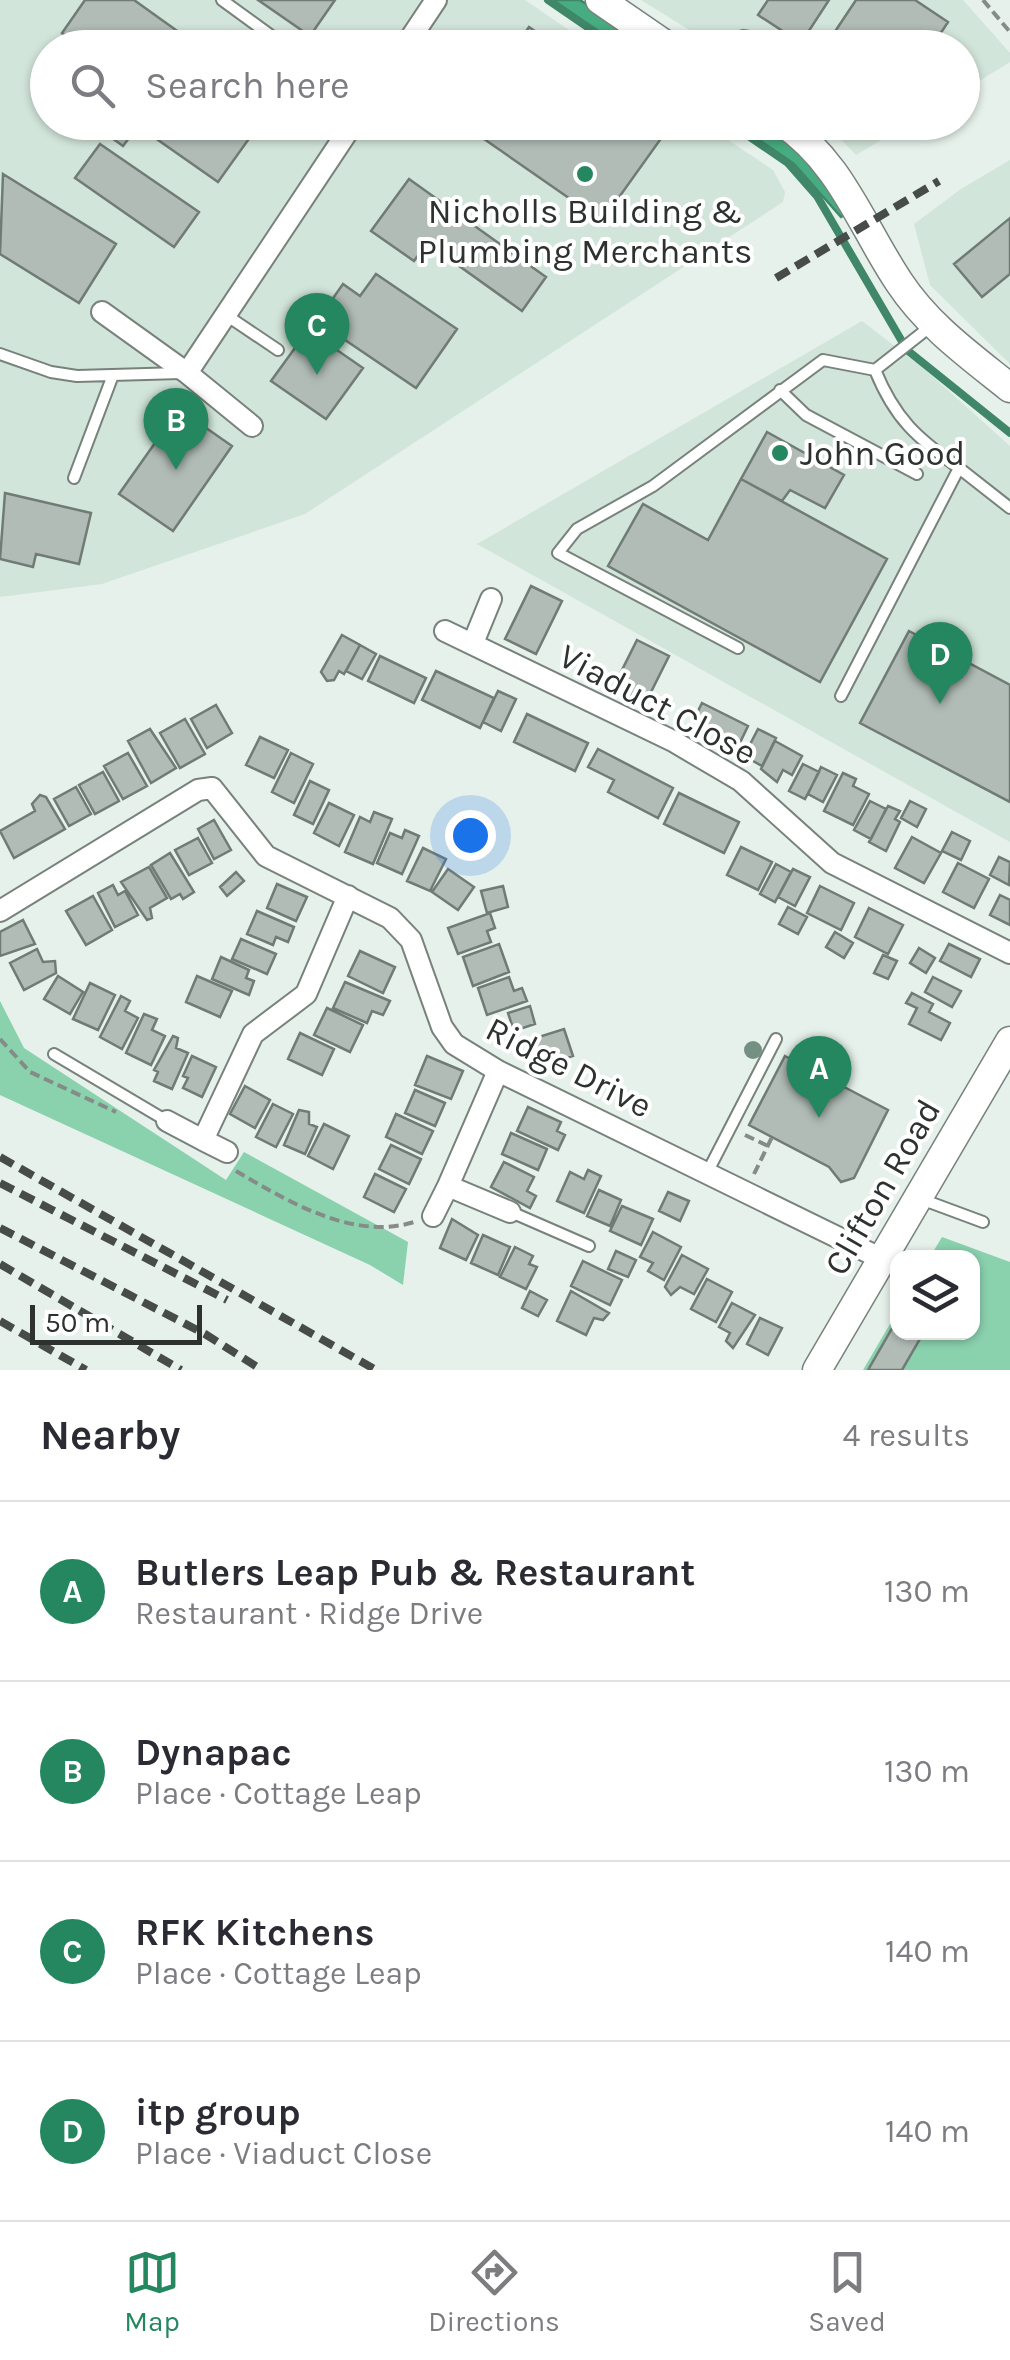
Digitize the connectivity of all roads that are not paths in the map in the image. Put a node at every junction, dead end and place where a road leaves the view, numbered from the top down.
1 (222, 0) edge
2 (436, 0) edge
3 (600, 0) edge
4 (263, 30) edge
5 (416, 30) edge
6 (644, 30) edge
7 (342, 140) edge
8 (808, 140) edge
9 (102, 312) dead end
10 (226, 315) junction
11 (932, 326) junction
12 (278, 350) dead end
13 (0, 354) edge
14 (875, 370) junction
15 (187, 373) junction
16 (113, 374) junction
17 (1007, 379) edge
18 (780, 390) junction
19 (252, 426) dead end
20 (959, 468) junction
21 (917, 474) dead end
22 (74, 478) dead end
23 (1010, 508) edge
24 (491, 599) dead end
25 (445, 631) dead end
26 (473, 643) junction
27 (738, 648) dead end
28 (840, 696) dead end
29 (348, 896) junction
30 (0, 912) edge
31 (1010, 953) edge
32 (776, 1040) dead end
33 (1010, 1041) edge
34 (54, 1054) dead end
35 (498, 1071) junction
36 (167, 1121) joint
37 (203, 1140) junction
38 (227, 1152) dead end
39 (707, 1173) junction
40 (448, 1186) junction
41 (920, 1198) junction
42 (510, 1212) joint
43 (433, 1216) dead end
44 (983, 1222) dead end
45 (589, 1246) dead end
46 (884, 1260) junction
47 (817, 1370) edge

1 - 4 lane
2 - 5 street
3 - 6 street
7 - 10 street
8 - 11 street
9 - 15 street
10 - 12 lane
10 - 15 street
11 - 14 lane
11 - 17 street
13 - 16 lane
14 - 18 lane
14 - 20 lane
15 - 16 lane
15 - 19 street
16 - 22 lane
18 - 21 lane
18 - 27 lane
20 - 23 lane
20 - 28 lane
24 - 26 street
25 - 26 street, Viaduct Close
26 - 31 street, Viaduct Close
29 - 30 street, Ridge Drive
29 - 35 street, Ridge Drive
29 - 37 street
32 - 39 lane
33 - 41 street, Clifton Road
34 - 36 lane
35 - 39 street, Ridge Drive
35 - 40 street
36 - 37 street
37 - 38 street
39 - 46 street, Ridge Drive
40 - 42 street
40 - 43 street
41 - 44 lane
41 - 46 street, Clifton Road
42 - 45 lane
46 - 47 street, Clifton Road

